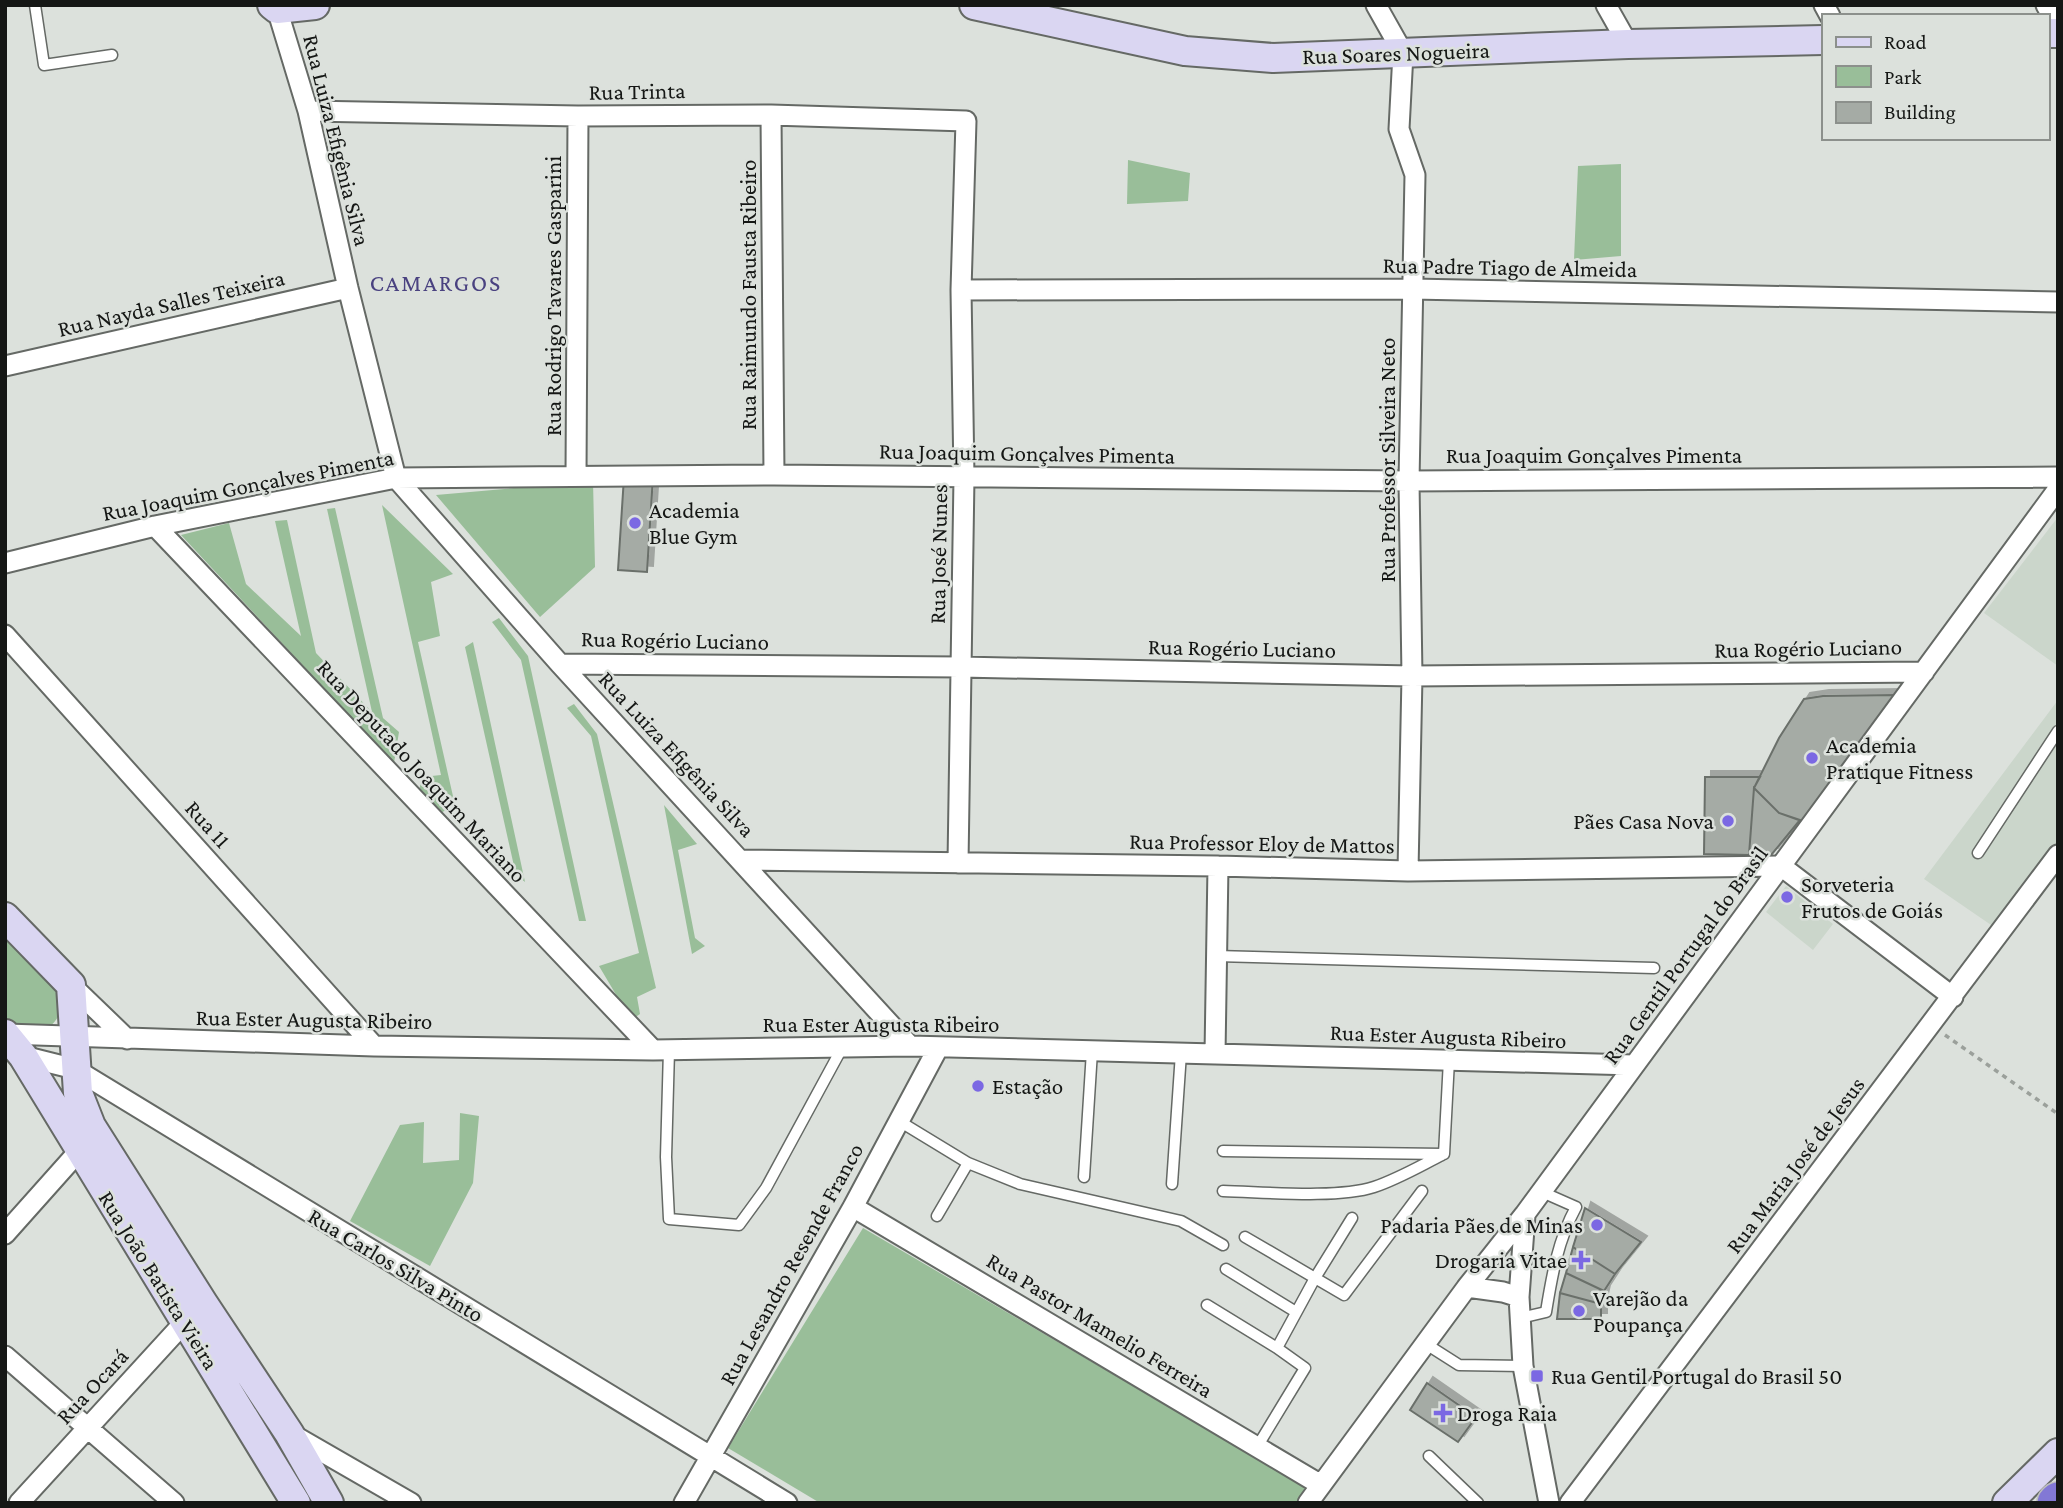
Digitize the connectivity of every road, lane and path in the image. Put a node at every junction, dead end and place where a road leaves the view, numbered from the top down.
1 (35, 5) edge
2 (316, 5) edge
3 (974, 5) edge
4 (1376, 5) edge
5 (1606, 5) edge
6 (2046, 5) edge
7 (274, 7) edge
8 (2058, 26) edge
9 (1822, 40) edge
10 (1628, 44) junction
11 (1403, 53) junction
12 (112, 55) dead end
13 (308, 111) junction
14 (771, 114) junction
15 (578, 116) junction
16 (966, 121) joint
17 (348, 288) junction
18 (1412, 289) junction
19 (961, 290) junction
20 (2058, 302) edge
21 (5, 366) edge
22 (576, 475) junction
23 (774, 475) junction
24 (964, 477) junction
25 (2058, 477) edge
26 (396, 478) junction
27 (1409, 481) junction
28 (2058, 489) edge
29 (155, 526) junction
30 (5, 563) edge
31 (5, 635) edge
32 (560, 664) junction
33 (961, 667) junction
34 (1924, 672) junction
35 (1412, 676) junction
36 (2058, 731) edge
37 (1978, 853) dead end
38 (2058, 855) edge
39 (741, 860) junction
40 (958, 863) junction
41 (1218, 866) junction
42 (1781, 866) junction
43 (1408, 871) junction
44 (5, 917) edge
45 (1216, 956) junction
46 (1654, 968) dead end
47 (71, 985) junction
48 (1953, 997) junction
49 (1932, 1026) junction
50 (73, 1038) junction
51 (127, 1039) junction
52 (11, 1041) edge
53 (374, 1046) junction
54 (910, 1046) junction
55 (843, 1047) junction
56 (938, 1048) junction
57 (661, 1050) junction
58 (1092, 1051) junction
59 (1181, 1053) junction
60 (1215, 1054) junction
61 (1449, 1060) junction
62 (1634, 1065) junction
63 (75, 1069) junction
64 (2058, 1114) edge
65 (899, 1121) junction
66 (79, 1150) junction
67 (1223, 1151) dead end
68 (1444, 1154) junction
69 (968, 1163) junction
70 (1084, 1177) dead end
71 (1172, 1184) dead end
72 (1223, 1191) dead end
73 (1422, 1191) dead end
74 (1542, 1192) junction
75 (853, 1207) junction
76 (1525, 1214) junction
77 (937, 1216) dead end
78 (1352, 1218) dead end
79 (5, 1234) edge
80 (1245, 1237) dead end
81 (1223, 1245) dead end
82 (1226, 1269) dead end
83 (1315, 1278) junction
84 (1467, 1287) junction
85 (1518, 1297) junction
86 (1207, 1305) dead end
87 (194, 1312) junction
88 (1296, 1312) junction
89 (1519, 1318) junction
90 (1426, 1344) junction
91 (1277, 1348) junction
92 (5, 1356) edge
93 (1522, 1366) junction
94 (87, 1426) junction
95 (289, 1433) junction
96 (1257, 1447) junction
97 (2058, 1453) edge
98 (1429, 1456) dead end
99 (711, 1458) junction
100 (1321, 1485) junction
101 (19, 1503) edge
102 (174, 1503) edge
103 (296, 1503) edge
104 (330, 1503) edge
105 (411, 1503) edge
106 (684, 1503) edge
107 (787, 1503) edge
108 (1308, 1503) edge
109 (1478, 1503) edge
110 (1549, 1503) edge
111 (1570, 1503) edge
112 (2007, 1503) edge

1 - 12 lane
2 - 7 street
3 - 11 street, Rua Soares Nogueira
4 - 11 street
5 - 10 street
6 - 8 street
7 - 13 street, Rua Luiza Efigênia Silva
9 - 10 street, Rua Soares Nogueira
10 - 11 street, Rua Soares Nogueira
11 - 18 street, Rua Professor Silveira Neto
13 - 15 street, Rua Trinta
13 - 17 street, Rua Luiza Efigênia Silva
14 - 15 street, Rua Trinta
14 - 16 street, Rua Trinta
14 - 23 street, Rua Raimundo Fausta Ribeiro
15 - 22 street, Rua Rodrigo Tavares Gasparini
16 - 19 street, Rua José Nunes
17 - 21 street, Rua Nayda Salles Teixeira
17 - 26 street, Rua Luiza Efigênia Silva
18 - 19 street, Rua Padre Tiago de Almeida
18 - 20 street, Rua Padre Tiago de Almeida
18 - 27 street, Rua Professor Silveira Neto
19 - 24 street, Rua José Nunes
22 - 23 street, Rua Joaquim Gonçalves Pimenta
22 - 26 street, Rua Joaquim Gonçalves Pimenta
23 - 24 street, Rua Joaquim Gonçalves Pimenta
24 - 27 street, Rua Joaquim Gonçalves Pimenta
24 - 33 street, Rua José Nunes
25 - 27 street, Rua Joaquim Gonçalves Pimenta
26 - 29 street, Rua Joaquim Gonçalves Pimenta
26 - 32 street, Rua Luiza Efigênia Silva
27 - 35 street, Rua Professor Silveira Neto
28 - 34 street, Rua Gentil Portugal do Brasil
29 - 30 street, Rua Joaquim Gonçalves Pimenta
29 - 57 street, Rua Deputado Joaquim Mariano
31 - 53 street, Rua 11
32 - 33 street, Rua Rogério Luciano
32 - 39 street, Rua Luiza Efigênia Silva
33 - 35 street, Rua Rogério Luciano
33 - 40 street, Rua José Nunes
34 - 35 street, Rua Rogério Luciano
34 - 42 street, Rua Gentil Portugal do Brasil
35 - 43 street, Rua Professor Silveira Neto
36 - 37 lane
38 - 48 street, Rua Maria José de Jesus
39 - 40 street, Rua Professor Eloy de Mattos
39 - 54 street, Rua Luiza Efigênia Silva
40 - 41 street, Rua Professor Eloy de Mattos
41 - 43 street, Rua Professor Eloy de Mattos
41 - 45 street
42 - 43 street, Rua Professor Eloy de Mattos
42 - 48 street
42 - 62 street, Rua Gentil Portugal do Brasil
44 - 47 street
45 - 46 lane
45 - 60 street
47 - 50 street, Rua João Batista Vieira
47 - 51 street
48 - 49 street, Rua Maria José de Jesus
49 - 64 path
49 - 111 street, Rua Maria José de Jesus
50 - 51 street, Rua Ester Augusta Ribeiro
50 - 52 street, Rua Ester Augusta Ribeiro
50 - 63 street, Rua João Batista Vieira
51 - 53 street, Rua Ester Augusta Ribeiro
52 - 63 street, Rua Carlos Silva Pinto
52 - 66 street, Rua João Batista Vieira
53 - 57 street, Rua Ester Augusta Ribeiro
54 - 55 street, Rua Ester Augusta Ribeiro
54 - 56 street, Rua Ester Augusta Ribeiro
55 - 57 street, Rua Ester Augusta Ribeiro
55 - 57 lane
56 - 58 street, Rua Ester Augusta Ribeiro
56 - 65 street, Rua Lesandro Resende Franco
58 - 59 street, Rua Ester Augusta Ribeiro
58 - 70 lane
59 - 60 street, Rua Ester Augusta Ribeiro
59 - 71 lane
60 - 61 street, Rua Ester Augusta Ribeiro
61 - 62 street, Rua Ester Augusta Ribeiro
61 - 68 lane
62 - 74 street, Rua Gentil Portugal do Brasil
63 - 87 street, Rua João Batista Vieira
63 - 99 street, Rua Carlos Silva Pinto
65 - 69 lane
65 - 75 street, Rua Lesandro Resende Franco
66 - 79 street
66 - 87 street, Rua João Batista Vieira
67 - 68 lane
68 - 72 lane
69 - 77 lane
69 - 81 lane
73 - 83 lane
74 - 76 street, Rua Gentil Portugal do Brasil
74 - 89 lane
75 - 96 street, Rua Pastor Mamelio Ferreira
75 - 99 street, Rua Lesandro Resende Franco
76 - 84 street, Rua Gentil Portugal do Brasil
76 - 85 street
78 - 83 lane
80 - 83 lane
82 - 88 lane
83 - 88 lane
84 - 85 street
84 - 90 street, Rua Gentil Portugal do Brasil
85 - 89 street
86 - 91 lane
87 - 94 street, Rua Ocará
87 - 95 street, Rua João Batista Vieira
87 - 103 street, Rua João Batista Vieira
88 - 91 lane
89 - 93 street
90 - 93 lane
90 - 100 street, Rua Gentil Portugal do Brasil
91 - 96 lane
92 - 94 street
93 - 110 street
94 - 101 street, Rua Ocará
94 - 102 street
95 - 104 street, Rua João Batista Vieira
95 - 105 street
96 - 100 street, Rua Pastor Mamelio Ferreira
97 - 112 street
98 - 109 lane
99 - 106 street, Rua Lesandro Resende Franco
99 - 107 street, Rua Carlos Silva Pinto
100 - 108 street, Rua Gentil Portugal do Brasil

